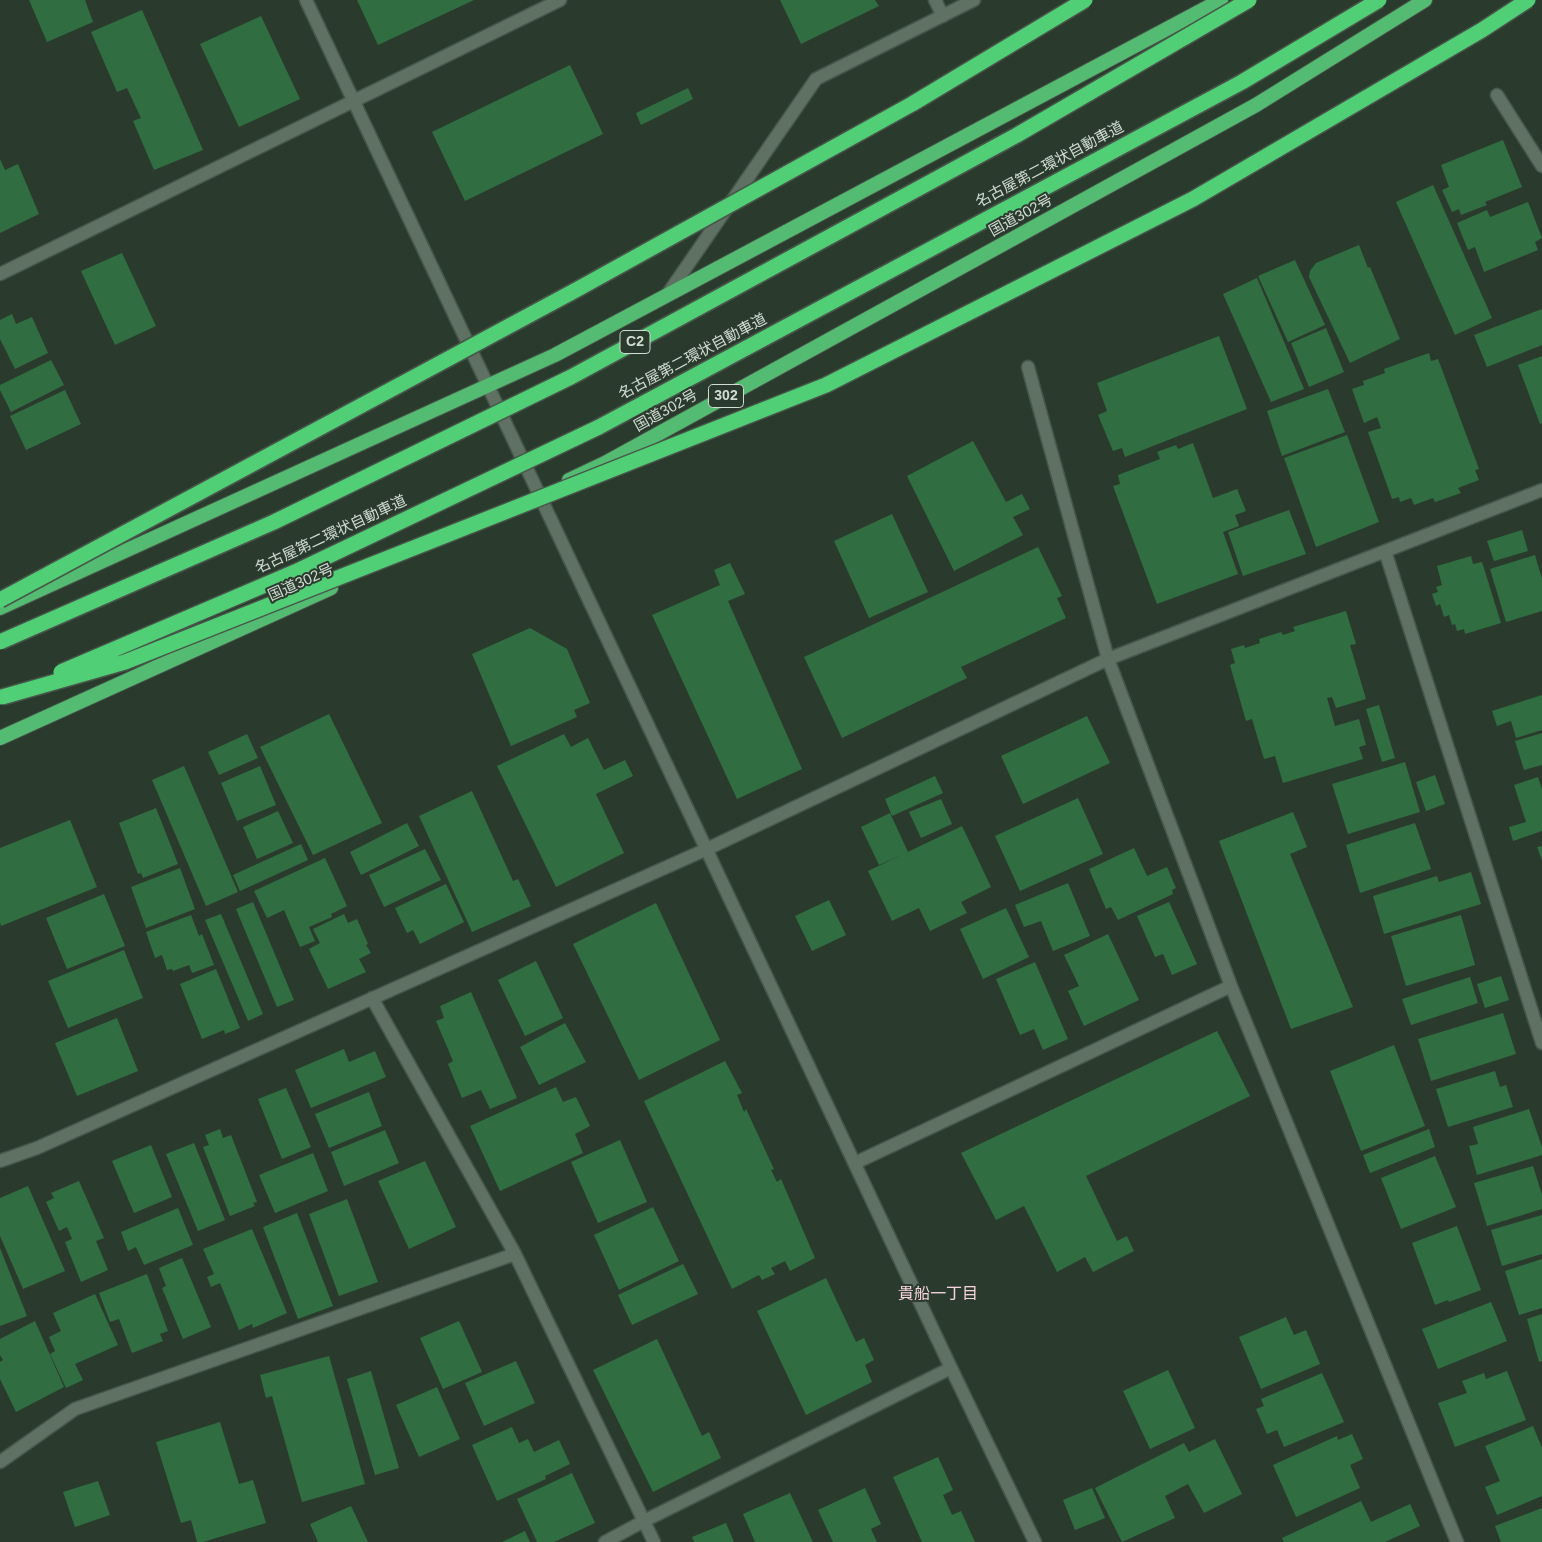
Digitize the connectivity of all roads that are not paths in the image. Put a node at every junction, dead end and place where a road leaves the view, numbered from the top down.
1 (306, 0) edge
2 (560, 0) edge
3 (935, 0) edge
4 (974, 0) edge
5 (1085, 0) edge
6 (1221, 0) edge
7 (1249, 0) edge
8 (1379, 0) edge
9 (1425, 0) edge
10 (1528, 0) edge
11 (943, 16) junction
12 (1497, 95) dead end
13 (353, 101) junction
14 (1542, 166) edge
15 (0, 274) edge
16 (668, 295) junction
17 (1028, 367) dead end
18 (488, 385) junction
19 (1542, 490) edge
20 (539, 493) junction
21 (1385, 551) junction
22 (0, 600) edge
23 (0, 608) edge
24 (0, 642) edge
25 (1108, 659) junction
26 (1, 697) edge
27 (0, 738) edge
28 (707, 849) junction
29 (1231, 986) junction
30 (372, 998) junction
31 (1542, 1042) edge
32 (0, 1161) edge
33 (855, 1163) junction
34 (515, 1254) junction
35 (951, 1368) junction
36 (0, 1462) edge
37 (644, 1521) junction
38 (606, 1542) edge
39 (654, 1542) edge
40 (1036, 1542) edge
41 (1457, 1542) edge

1 - 13 street
2 - 13 street
3 - 11 street
4 - 11 street
5 - 22 highway, bridge
6 - 16 highway
7 - 24 highway, C2, bridge
8 - 26 highway, 名古屋第二環状自動車道, bridge
9 - 20 highway, 国道302号 / 302
10 - 26 highway, bridge
11 - 16 street
12 - 14 street
13 - 15 street
13 - 18 street
16 - 18 highway
17 - 25 street
18 - 20 street
18 - 23 highway
19 - 21 street
20 - 27 highway, 国道302号 / 302
20 - 28 street
21 - 25 street
21 - 31 street
25 - 28 street
25 - 29 street
28 - 30 street
28 - 33 street
29 - 33 street
29 - 41 street
30 - 32 street
30 - 34 street
33 - 35 street
34 - 36 street
34 - 37 street
35 - 37 street
35 - 40 street
37 - 38 street
37 - 39 street

